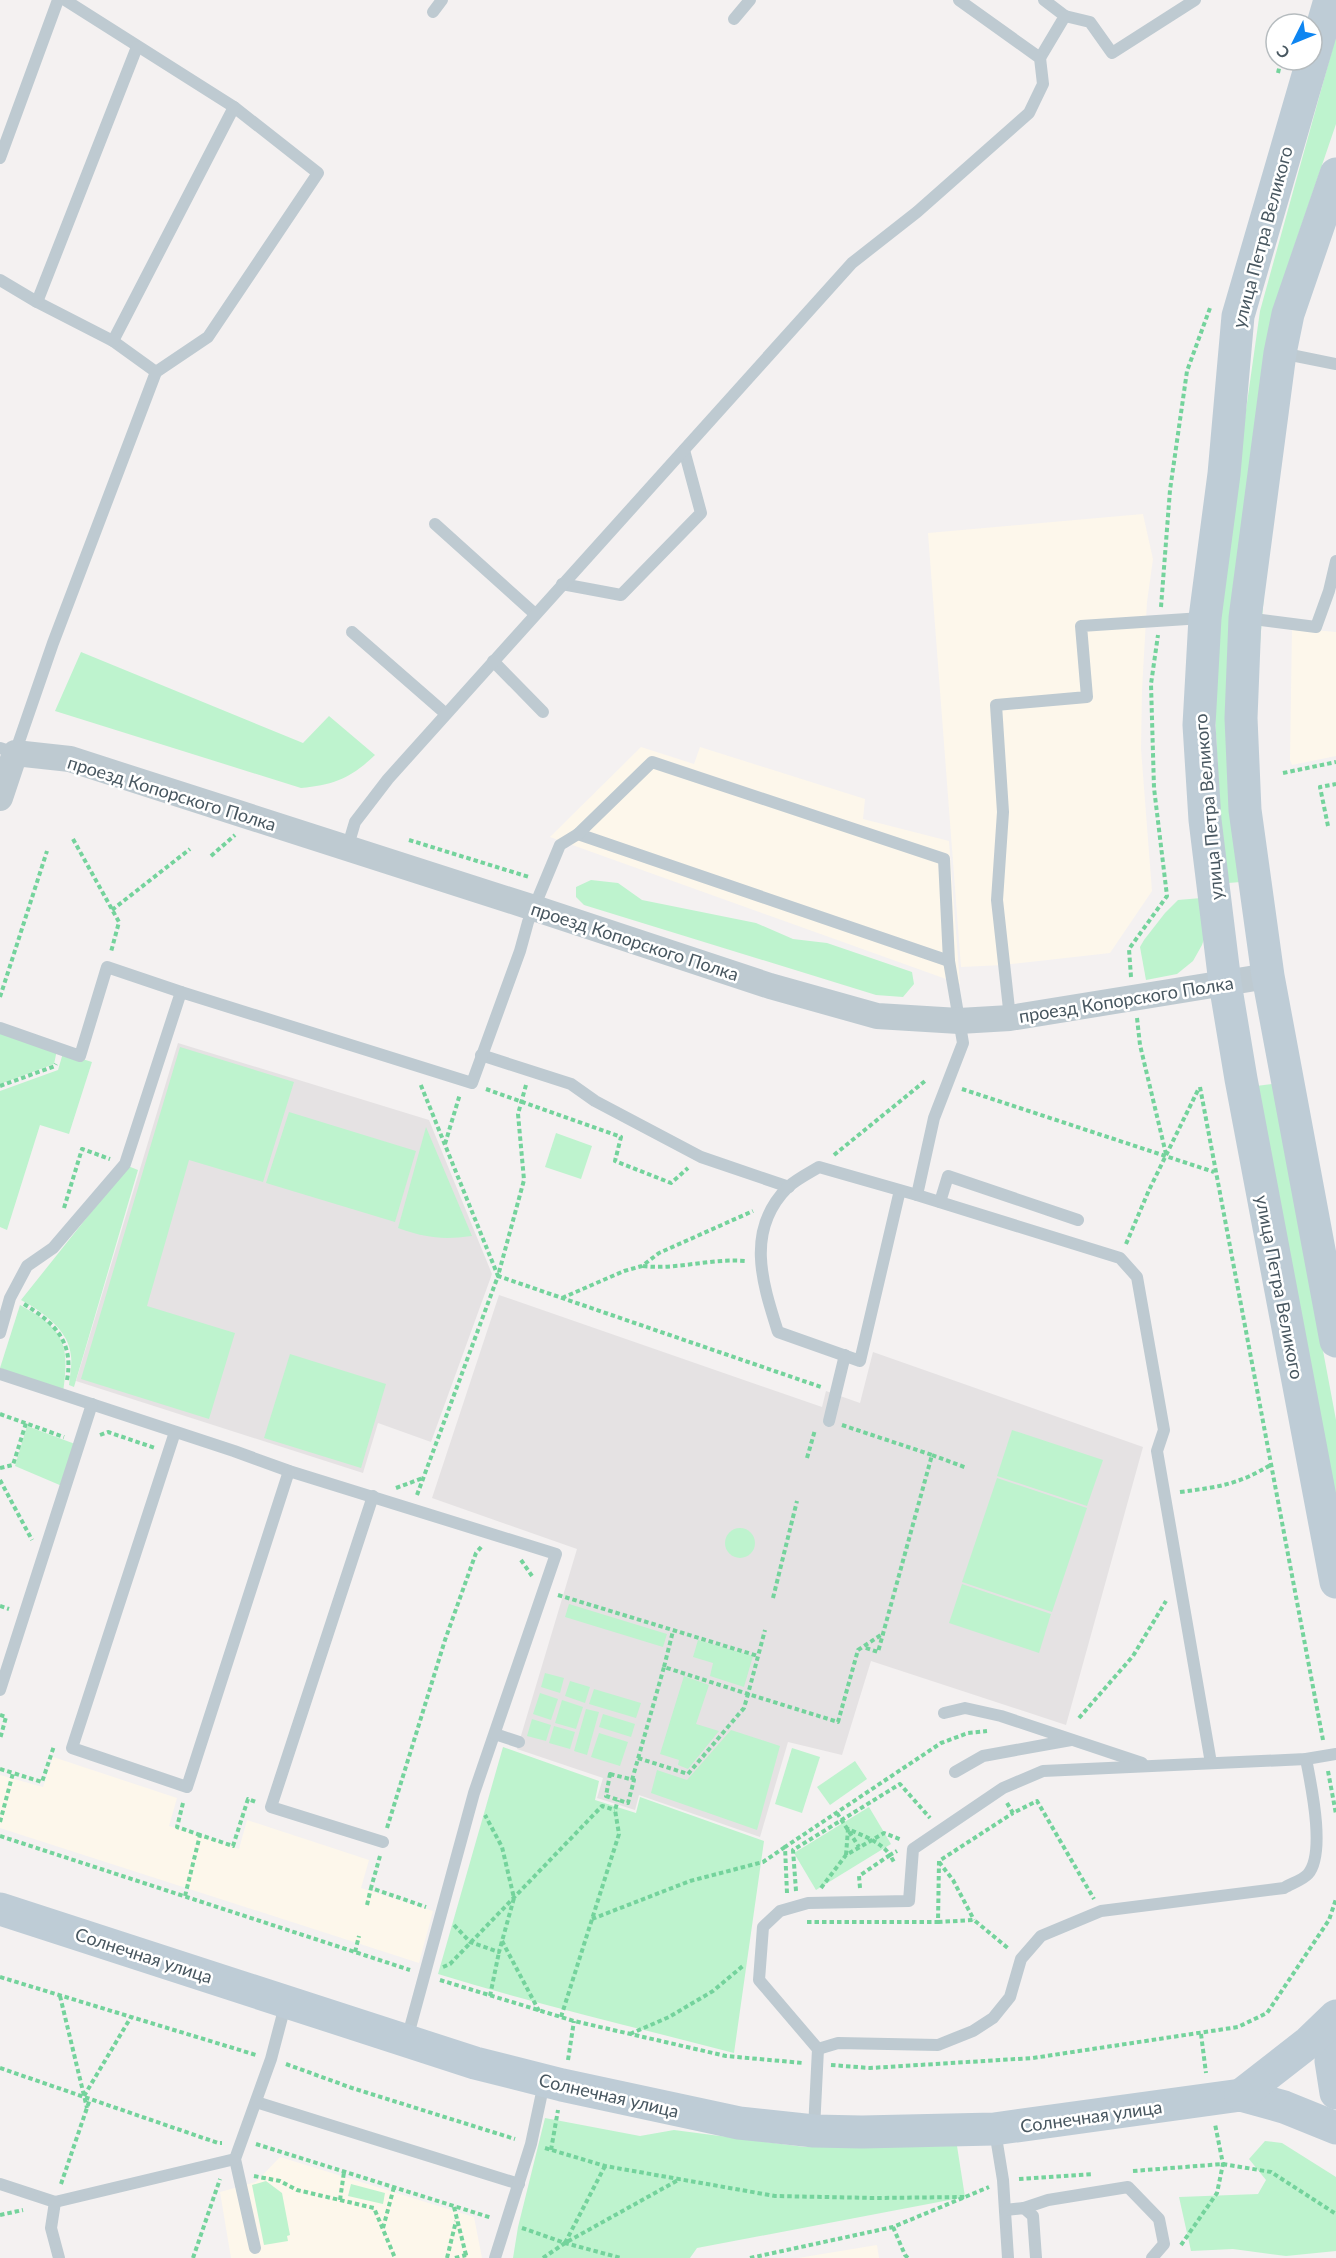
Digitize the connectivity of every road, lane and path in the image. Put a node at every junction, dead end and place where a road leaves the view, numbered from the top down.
1 (58, 0) edge
2 (65, 0) edge
3 (442, 0) edge
4 (750, 0) edge
5 (959, 0) edge
6 (1044, 0) edge
7 (1195, 0) edge
8 (1330, 0) edge
9 (433, 12) dead end
10 (1065, 16) junction
11 (734, 19) dead end
12 (136, 47) junction
13 (1040, 58) junction
14 (1278, 72) edge
15 (1276, 82) dead end
16 (234, 108) junction
17 (0, 158) edge
18 (1336, 174) edge
19 (0, 280) edge
20 (37, 302) junction
21 (1211, 304) dead end
22 (113, 341) junction
23 (1280, 353) junction
24 (1336, 364) edge
25 (156, 372) junction
26 (684, 450) junction
27 (435, 524) dead end
28 (1336, 561) edge
29 (562, 584) junction
30 (535, 614) junction
31 (1204, 618) junction
32 (1245, 618) junction
33 (1160, 620) junction
34 (352, 632) dead end
35 (493, 662) junction
36 (543, 712) dead end
37 (446, 714) junction
38 (8, 750) edge
39 (1336, 762) edge
40 (1282, 773) dead end
41 (1336, 784) edge
42 (0, 798) edge
43 (1328, 826) dead end
44 (578, 834) junction
45 (234, 835) dead end
46 (73, 839) dead end
47 (409, 840) dead end
48 (190, 849) dead end
49 (347, 849) junction
50 (48, 850) dead end
51 (210, 856) dead end
52 (530, 878) dead end
53 (534, 908) junction
54 (112, 910) junction
55 (949, 961) junction
56 (107, 967) junction
57 (1268, 976) junction
58 (1131, 983) dead end
59 (1225, 983) junction
60 (181, 992) junction
61 (0, 998) edge
62 (1136, 1014) dead end
63 (1010, 1018) junction
64 (960, 1021) junction
65 (0, 1028) edge
66 (60, 1048) junction
67 (481, 1055) junction
68 (413, 1065) junction
69 (531, 1070) junction
70 (925, 1081) dead end
71 (468, 1082) junction
72 (947, 1084) junction
73 (0, 1086) edge
74 (520, 1103) junction
75 (445, 1145) junction
76 (1167, 1155) junction
77 (701, 1157) junction
78 (125, 1164) junction
79 (819, 1167) junction
80 (1215, 1172) junction
81 (789, 1187) junction
82 (900, 1190) junction
83 (917, 1195) junction
84 (940, 1202) junction
85 (769, 1211) junction
86 (1078, 1220) dead end
87 (53, 1248) junction
88 (1120, 1258) junction
89 (762, 1265) junction
90 (642, 1266) junction
91 (498, 1276) junction
92 (562, 1298) junction
93 (20, 1302) dead end
94 (0, 1333) edge
95 (1336, 1341) edge
96 (845, 1356) junction
97 (0, 1374) edge
98 (68, 1376) dead end
99 (838, 1381) junction
100 (92, 1404) junction
101 (0, 1414) edge
102 (833, 1422) joint
103 (26, 1423) junction
104 (175, 1432) junction
105 (80, 1442) junction
106 (169, 1452) junction
107 (932, 1455) junction
108 (1272, 1464) junction
109 (0, 1468) edge
110 (968, 1468) dead end
111 (289, 1471) junction
112 (0, 1480) edge
113 (1164, 1494) junction
114 (373, 1496) junction
115 (797, 1501) dead end
116 (412, 1508) junction
117 (492, 1534) junction
118 (505, 1538) junction
119 (42, 1559) junction
120 (1179, 1579) junction
121 (1336, 1582) edge
122 (542, 1591) junction
123 (773, 1598) dead end
124 (765, 1630) dead end
125 (673, 1631) junction
126 (884, 1633) junction
127 (863, 1647) junction
128 (758, 1656) junction
129 (664, 1667) junction
130 (0, 1690) edge
131 (748, 1694) junction
132 (944, 1713) dead end
133 (0, 1715) edge
134 (1079, 1718) dead end
135 (994, 1730) dead end
136 (495, 1734) junction
137 (0, 1739) edge
138 (1071, 1740) junction
139 (519, 1742) dead end
140 (72, 1748) junction
141 (1331, 1754) edge
142 (638, 1758) junction
143 (1306, 1759) junction
144 (1211, 1763) junction
145 (1152, 1766) junction
146 (0, 1769) edge
147 (955, 1772) dead end
148 (13, 1773) junction
149 (632, 1780) junction
150 (188, 1787) junction
151 (1000, 1791) junction
152 (474, 1793) junction
153 (618, 1800) junction
154 (271, 1807) junction
155 (615, 1810) junction
156 (837, 1813) junction
157 (1336, 1814) edge
158 (930, 1819) junction
159 (842, 1820) junction
160 (0, 1822) edge
161 (922, 1824) dead end
162 (947, 1826) junction
163 (848, 1829) junction
164 (810, 1830) dead end
165 (201, 1835) junction
166 (0, 1836) edge
167 (872, 1840) junction
168 (383, 1842) joint
169 (785, 1847) dead end
170 (859, 1847) junction
171 (846, 1855) junction
172 (890, 1856) junction
173 (939, 1861) dead end
174 (371, 1888) dead end
175 (860, 1891) dead end
176 (828, 1892) dead end
177 (807, 1893) dead end
178 (185, 1896) junction
179 (514, 1898) junction
180 (367, 1905) dead end
181 (0, 1909) edge
182 (1101, 1911) junction
183 (592, 1919) junction
184 (974, 1920) junction
185 (938, 1922) dead end
186 (359, 1936) dead end
187 (502, 1941) dead end
188 (761, 1951) junction
189 (356, 1952) junction
190 (499, 1953) dead end
191 (1021, 1959) junction
192 (423, 1974) junction
193 (0, 1977) edge
194 (60, 1995) junction
195 (490, 1996) dead end
196 (286, 2000) junction
197 (539, 2011) dead end
198 (1336, 2016) edge
199 (131, 2017) junction
200 (561, 2017) dead end
201 (574, 2021) dead end
202 (1336, 2025) edge
203 (629, 2034) dead end
204 (407, 2040) junction
205 (818, 2049) junction
206 (271, 2059) junction
207 (0, 2068) edge
208 (556, 2085) junction
209 (1336, 2093) edge
210 (1241, 2095) junction
211 (84, 2096) junction
212 (90, 2098) junction
213 (256, 2102) junction
214 (87, 2108) junction
215 (1336, 2128) edge
216 (994, 2129) junction
217 (814, 2131) junction
218 (243, 2140) junction
219 (531, 2144) junction
220 (551, 2150) junction
221 (230, 2160) junction
222 (1223, 2164) junction
223 (605, 2166) junction
224 (1125, 2171) dead end
225 (344, 2172) junction
226 (1103, 2173) dead end
227 (263, 2177) dead end
228 (680, 2179) junction
229 (1003, 2181) junction
230 (0, 2184) edge
231 (519, 2184) junction
232 (394, 2187) junction
233 (965, 2197) junction
234 (340, 2200) junction
235 (55, 2202) junction
236 (454, 2206) junction
237 (374, 2208) junction
238 (1024, 2208) junction
239 (1005, 2210) junction
240 (387, 2212) junction
241 (1336, 2214) edge
242 (457, 2218) junction
243 (507, 2223) junction
244 (893, 2227) junction
245 (383, 2229) junction
246 (565, 2243) junction
247 (255, 2248) dead end
248 (1179, 2249) dead end
249 (467, 2257) edge
250 (59, 2258) edge
251 (193, 2258) edge
252 (396, 2258) edge
253 (447, 2258) edge
254 (455, 2258) edge
255 (495, 2258) edge
256 (543, 2258) edge
257 (621, 2258) edge
258 (750, 2258) edge
259 (908, 2258) edge
260 (1008, 2258) edge
261 (1036, 2258) edge
262 (1152, 2258) edge

1 - 17 lane
2 - 12 lane
3 - 9 lane
4 - 11 lane
5 - 13 lane
6 - 10 lane
7 - 10 lane
8 - 31 street, улица Петра Великого
10 - 13 lane
12 - 16 lane
12 - 20 lane
13 - 26 lane
14 - 15 path
16 - 22 lane
16 - 25 lane
18 - 23 street, улица Петра Великого
19 - 20 lane
20 - 22 lane
21 - 33 path
22 - 25 lane
23 - 24 lane
23 - 32 street, улица Петра Великого
25 - 38 lane
26 - 29 lane
26 - 29 lane
27 - 30 lane
28 - 32 lane
29 - 30 lane
30 - 35 lane
31 - 33 lane
31 - 59 street, улица Петра Великого
32 - 57 street, улица Петра Великого
33 - 58 path
33 - 63 lane
34 - 37 lane
35 - 36 lane
35 - 37 lane
37 - 49 lane
38 - 42 street
38 - 49 street, проезд Копорского Полка
39 - 40 path
41 - 43 path
44 - 53 lane
44 - 55 lane
44 - 55 lane
45 - 51 path
46 - 54 path
47 - 52 path
48 - 54 path
49 - 53 street, проезд Копорского Полка
50 - 61 path
53 - 64 street, проезд Копорского Полка
53 - 67 lane
54 - 56 path
55 - 64 lane
56 - 60 lane
56 - 66 lane
57 - 59 street, проезд Копорского Полка
57 - 95 street, улица Петра Великого
59 - 63 street, проезд Копорского Полка
59 - 121 street, улица Петра Великого
60 - 68 lane
60 - 78 lane
62 - 76 path
63 - 64 street, проезд Копорского Полка
64 - 72 lane
65 - 66 lane
66 - 73 path
67 - 69 lane
67 - 71 lane
68 - 71 lane
68 - 75 path
69 - 74 path
69 - 77 lane
70 - 79 path
71 - 74 path
71 - 75 path
72 - 76 path
72 - 83 lane
74 - 77 path
74 - 91 path
75 - 91 path
76 - 80 path
76 - 80 path
76 - 88 path
77 - 81 lane
78 - 87 lane
78 - 87 path
79 - 81 lane
79 - 82 lane
80 - 108 path
81 - 85 lane
82 - 83 lane
82 - 96 lane
83 - 84 lane
84 - 86 lane
84 - 88 lane
85 - 89 lane
85 - 90 path
87 - 94 lane
88 - 113 lane
89 - 90 path
89 - 96 lane
90 - 92 path
91 - 92 path
91 - 116 path
92 - 99 path
93 - 98 path
96 - 99 lane
97 - 100 lane
99 - 102 lane
100 - 104 lane
100 - 105 lane
101 - 103 path
102 - 107 path
103 - 105 path
103 - 109 path
104 - 106 lane
104 - 111 lane
105 - 106 path
105 - 119 lane
106 - 140 lane
107 - 110 path
107 - 126 path
108 - 113 path
108 - 141 path
111 - 114 lane
111 - 150 lane
112 - 119 path
113 - 120 lane
114 - 116 lane
114 - 154 lane
115 - 123 path
116 - 117 lane
117 - 118 lane
117 - 168 path
118 - 122 path
118 - 122 lane
119 - 130 lane
120 - 134 path
120 - 144 lane
122 - 125 path
122 - 136 lane
124 - 128 path
125 - 128 path
125 - 129 path
126 - 127 path
126 - 127 path
127 - 131 path
128 - 131 path
129 - 131 path
129 - 142 path
131 - 142 path
132 - 138 lane
133 - 137 path
135 - 156 path
136 - 139 lane
136 - 152 lane
138 - 145 lane
138 - 147 lane
140 - 148 path
140 - 150 lane
141 - 143 lane
141 - 157 path
142 - 149 path
143 - 144 lane
143 - 182 lane
144 - 145 lane
145 - 151 lane
146 - 148 path
148 - 160 path
149 - 153 path
149 - 153 path
150 - 165 path
151 - 162 lane
151 - 182 path
152 - 179 path
152 - 192 lane
153 - 155 path
154 - 165 path
154 - 168 lane
155 - 179 path
155 - 183 path
156 - 159 path
156 - 164 path
158 - 159 path
158 - 161 path
158 - 162 path
159 - 163 path
159 - 177 path
162 - 188 lane
163 - 167 path
163 - 170 path
163 - 171 path
165 - 178 path
166 - 178 path
167 - 170 path
167 - 172 path
167 - 172 path
169 - 183 path
170 - 171 path
171 - 176 path
172 - 175 path
173 - 184 path
174 - 180 path
178 - 189 path
179 - 192 path
181 - 196 street, Солнечная улица
182 - 191 lane
183 - 200 path
184 - 185 path
184 - 191 path
186 - 189 path
187 - 197 path
188 - 203 path
188 - 205 lane
189 - 192 path
190 - 195 path
191 - 205 lane
192 - 204 lane
193 - 194 path
194 - 199 path
194 - 211 path
196 - 204 street, Солнечная улица
196 - 206 lane
198 - 210 street
199 - 206 path
199 - 211 path
201 - 208 path
202 - 209 street
204 - 208 street, Солнечная улица
205 - 217 lane
206 - 213 lane
206 - 219 path
207 - 211 path
208 - 217 street, Солнечная улица
208 - 219 lane
208 - 220 path
210 - 215 street, Солнечная улица
210 - 216 street, Солнечная улица
211 - 212 path
211 - 214 path
212 - 214 path
212 - 218 path
213 - 218 lane
213 - 231 lane
214 - 235 path
216 - 217 street, Солнечная улица
216 - 229 lane
218 - 221 lane
218 - 225 path
219 - 220 path
219 - 231 lane
220 - 223 path
221 - 235 lane
221 - 247 lane
221 - 251 path
222 - 224 path
222 - 241 path
222 - 248 path
223 - 228 path
223 - 246 path
225 - 232 path
225 - 234 path
226 - 229 path
227 - 234 path
228 - 233 path
228 - 246 path
229 - 233 path
229 - 239 lane
230 - 235 lane
231 - 243 lane
232 - 236 path
232 - 240 path
233 - 244 path
234 - 237 path
235 - 250 lane
236 - 242 path
236 - 243 path
237 - 240 path
237 - 245 path
238 - 239 lane
238 - 261 lane
238 - 262 lane
239 - 260 lane
240 - 245 path
242 - 249 path
242 - 253 path
243 - 246 path
243 - 255 lane
244 - 258 path
244 - 259 path
245 - 252 path
246 - 256 path
246 - 257 path
249 - 254 path

